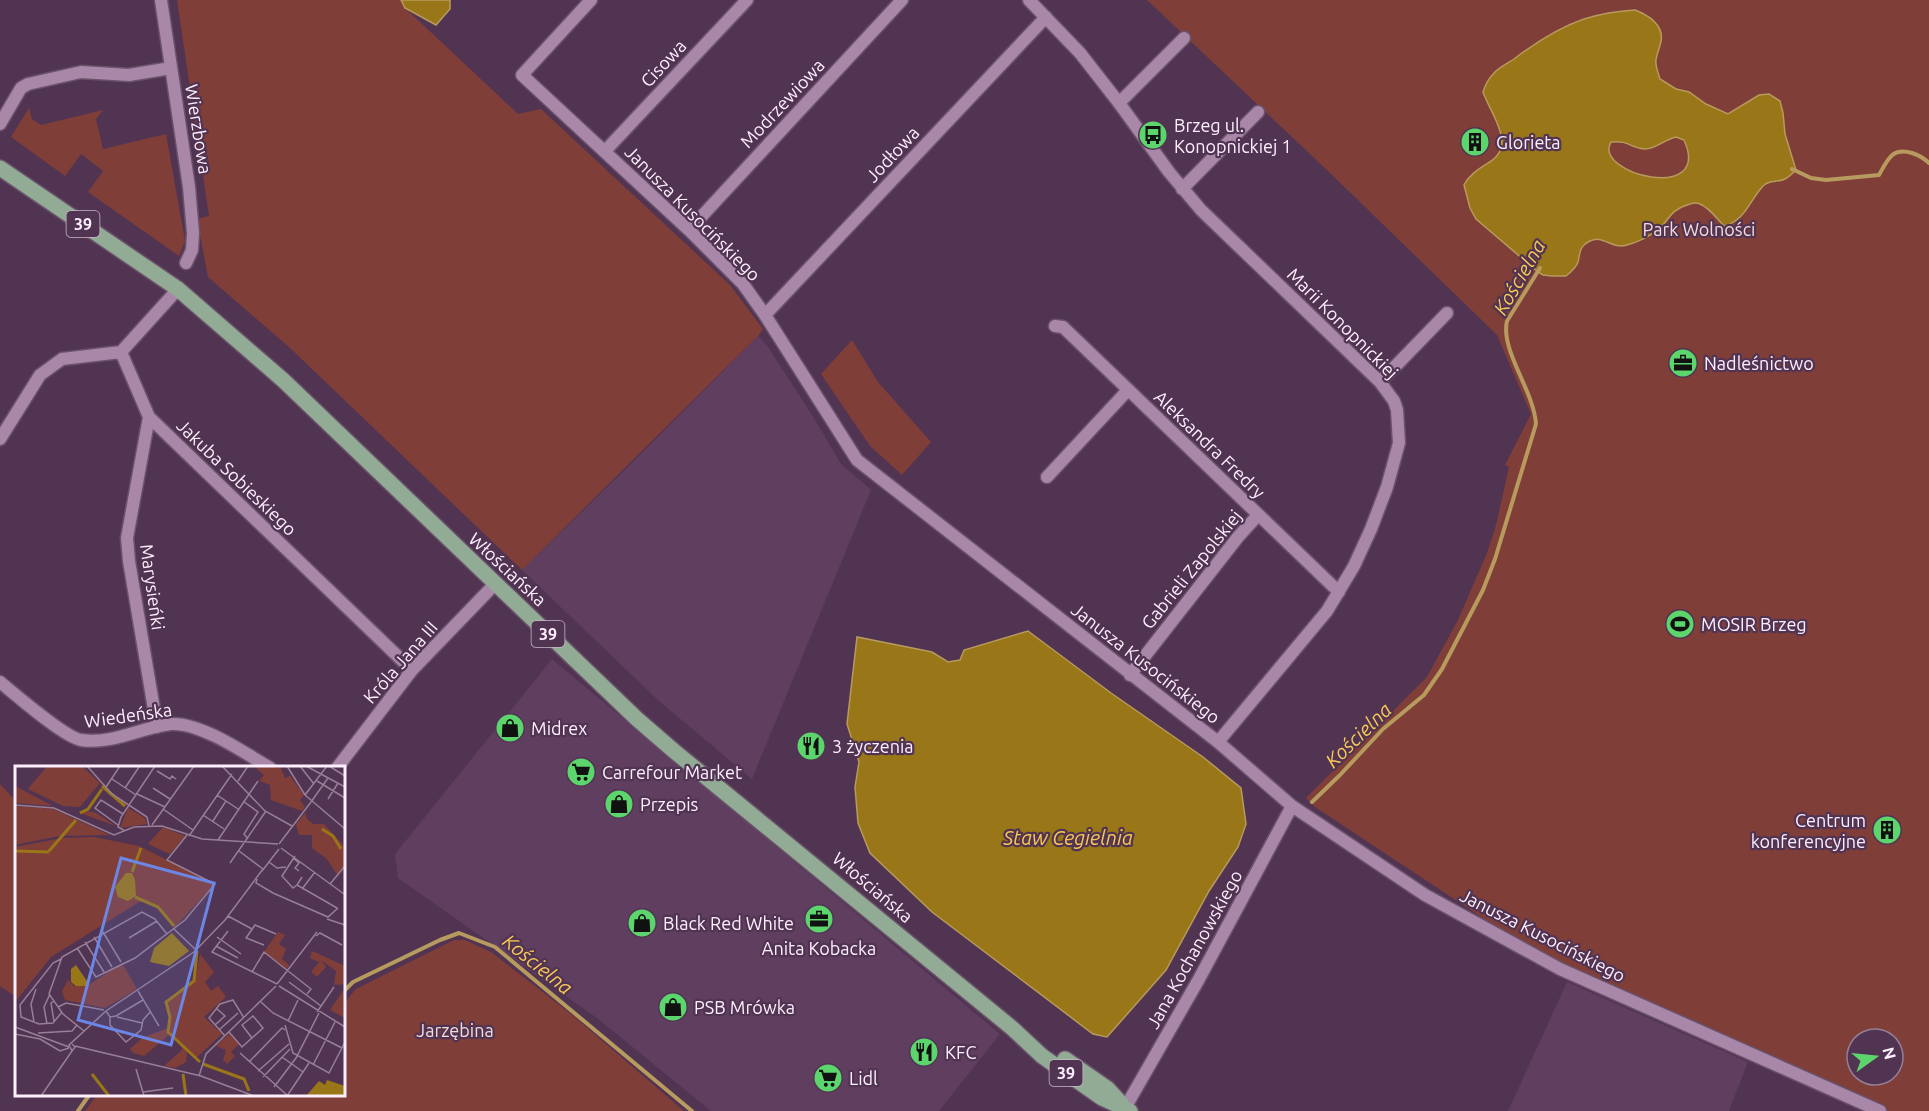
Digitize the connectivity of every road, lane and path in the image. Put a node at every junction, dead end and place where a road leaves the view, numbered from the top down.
1 (161, 0) edge
2 (591, 0) edge
3 (747, 0) edge
4 (902, 0) edge
5 (1029, 0) edge
6 (1046, 17) junction
7 (1184, 38) dead end
8 (171, 68) junction
9 (1119, 103) junction
10 (1258, 112) dead end
11 (0, 124) edge
12 (605, 151) junction
13 (0, 168) edge
14 (1182, 189) junction
15 (689, 230) junction
16 (186, 263) dead end
17 (178, 289) junction
18 (1447, 313) dead end
19 (765, 315) junction
20 (1055, 326) dead end
21 (121, 352) junction
22 (1380, 382) junction
23 (1128, 390) junction
24 (149, 417) junction
25 (0, 439) edge
26 (1047, 477) dead end
27 (1258, 514) junction
28 (495, 584) junction
29 (1339, 592) junction
30 (412, 670) junction
31 (1130, 675) junction
32 (0, 682) edge
33 (157, 727) junction
34 (1218, 742) junction
35 (266, 766) edge
36 (339, 766) edge
37 (1292, 806) junction
38 (1128, 1109) edge
39 (1880, 1111) edge

1 - 8 street, Wierzbowa
2 - 12 street, Janusza Kusocińskiego
3 - 12 street, Cisowa
4 - 15 street, Modrzewiowa
5 - 6 street, Marii Konopnickiej
6 - 9 street, Marii Konopnickiej
6 - 19 street, Jodłowa
7 - 9 street
8 - 11 street
8 - 16 street, Wierzbowa
9 - 14 street, Marii Konopnickiej
10 - 14 street
12 - 15 street, Janusza Kusocińskiego
13 - 17 main road, Włościańska / 39
14 - 22 street, Marii Konopnickiej
15 - 19 street, Janusza Kusocińskiego
17 - 21 street
17 - 28 main road, Włościańska / 39
18 - 22 street
19 - 31 street, Janusza Kusocińskiego
20 - 23 street, Aleksandra Fredry
21 - 24 street, Jakuba Sobieskiego
21 - 25 street
22 - 29 street, Marii Konopnickiej
23 - 26 street
23 - 27 street, Aleksandra Fredry
24 - 30 street, Jakuba Sobieskiego
24 - 33 street, Marysieńki
27 - 29 street, Aleksandra Fredry
27 - 31 street, Gabrieli Zapolskiej
28 - 30 street, Króla Jana III
28 - 38 main road, Włościańska / 39
29 - 34 street, Marii Konopnickiej
30 - 36 street, Króla Jana III
31 - 34 street, Janusza Kusocińskiego
32 - 33 street, Wiedeńska
33 - 35 street, Wiedeńska
34 - 37 street, Janusza Kusocińskiego
37 - 38 street, Jana Kochanowskiego
37 - 39 street, Janusza Kusocińskiego

